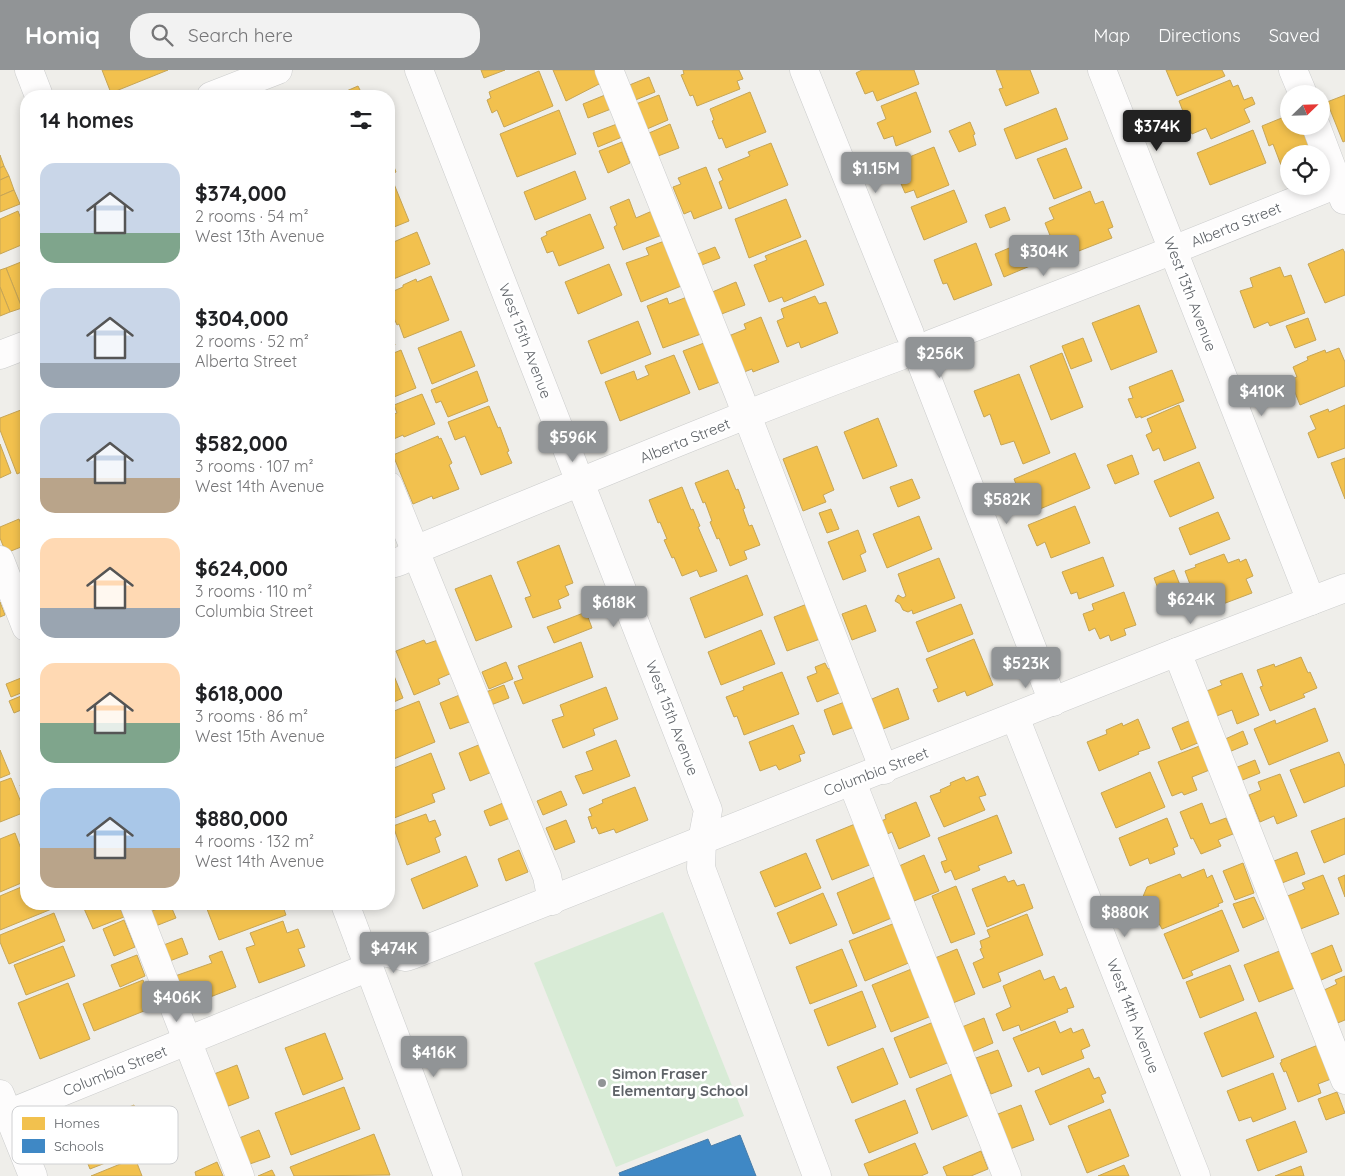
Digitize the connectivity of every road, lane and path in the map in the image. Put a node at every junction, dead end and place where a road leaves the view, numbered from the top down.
1 (29, 70) edge
2 (278, 70) edge
3 (419, 70) edge
4 (609, 70) edge
5 (804, 70) edge
6 (1102, 70) edge
7 (1294, 70) edge
8 (1300, 85) edge
9 (228, 87) edge
10 (37, 90) edge
11 (1320, 135) edge
12 (1343, 189) edge
13 (1173, 250) junction
14 (20, 347) edge
15 (916, 350) junction
16 (0, 355) edge
17 (747, 415) junction
18 (580, 483) junction
19 (395, 501) edge
20 (415, 550) junction
21 (0, 560) edge
22 (395, 564) edge
23 (1343, 594) edge
24 (1312, 601) junction
25 (20, 612) edge
26 (1177, 652) junction
27 (1053, 702) junction
28 (1015, 717) junction
29 (884, 770) junction
30 (852, 782) junction
31 (702, 840) junction
32 (552, 901) junction
33 (136, 910) edge
34 (347, 910) edge
35 (365, 957) junction
36 (406, 957) junction
37 (380, 996) junction
38 (187, 1042) junction
39 (1345, 1080) edge
40 (3, 1108) edge
41 (12, 1128) edge
42 (28, 1164) edge
43 (33, 1176) edge
44 (240, 1176) edge
45 (448, 1176) edge
46 (817, 1176) edge
47 (1007, 1176) edge
48 (1196, 1176) edge

1 - 10 street
2 - 9 street
3 - 18 street, West 15th Avenue
4 - 17 street
5 - 15 street
6 - 13 street, West 13th Avenue
7 - 8 street
11 - 12 street
12 - 13 street, Alberta Street
13 - 15 street, Alberta Street
13 - 24 street, West 13th Avenue
14 - 16 street
15 - 17 street, Alberta Street
15 - 27 street
17 - 18 street, Alberta Street
17 - 29 street
18 - 20 street, Alberta Street
18 - 31 street, West 15th Avenue
19 - 20 street
20 - 22 street, Alberta Street
20 - 32 street
21 - 25 street
23 - 24 street, Columbia Street
24 - 26 street, Columbia Street
26 - 27 street, Columbia Street
26 - 39 street
27 - 28 street, Columbia Street
28 - 29 street, Columbia Street
28 - 48 street, West 14th Avenue
29 - 30 street, Columbia Street
30 - 31 street, Columbia Street
30 - 47 street
31 - 32 street, Columbia Street
31 - 46 street, West 15th Avenue
32 - 36 street, Columbia Street
33 - 38 street
34 - 35 street
35 - 36 street
35 - 37 street
35 - 38 street, Columbia Street
36 - 37 street
37 - 45 street
38 - 40 street, Columbia Street
38 - 44 street
40 - 41 street
42 - 43 street

